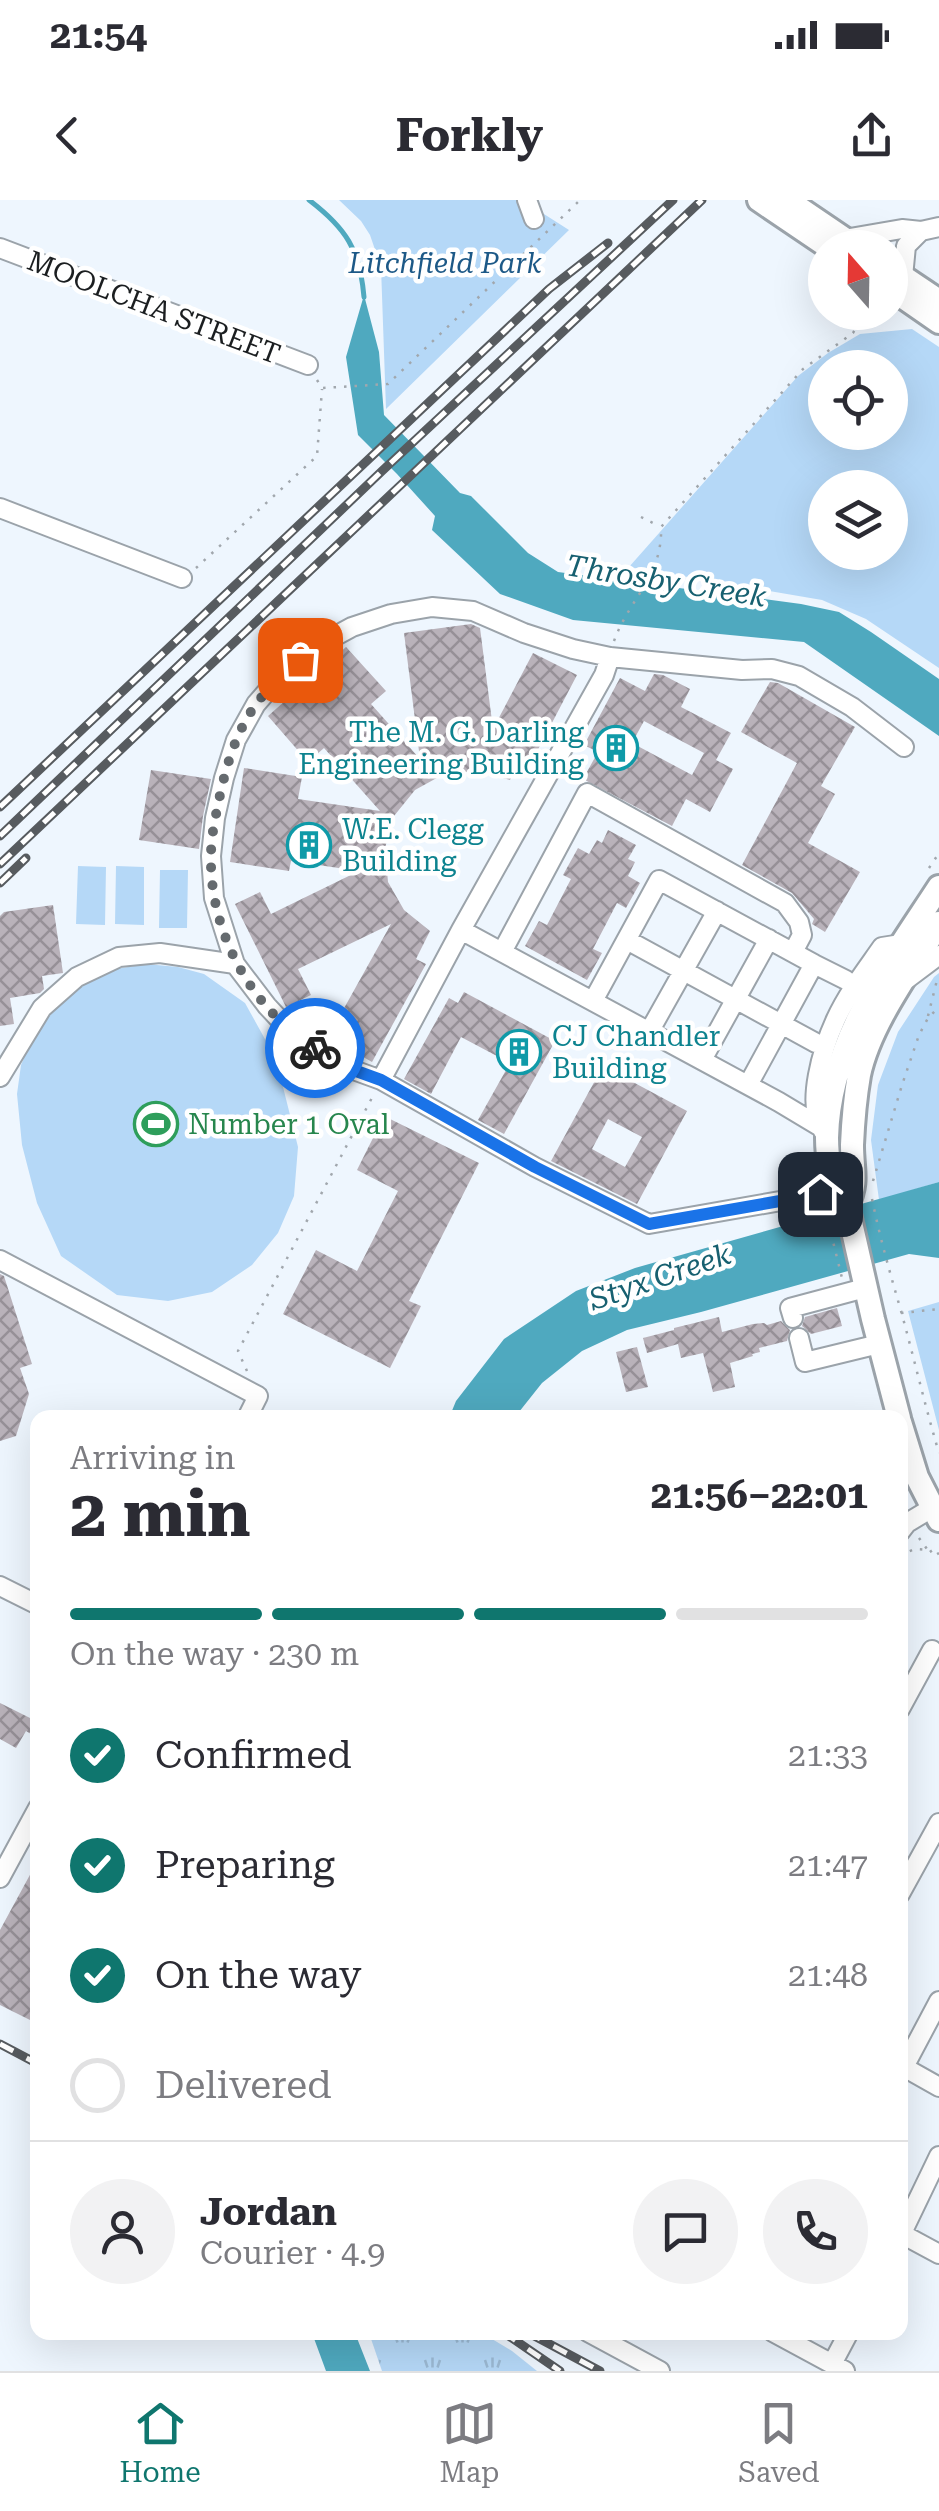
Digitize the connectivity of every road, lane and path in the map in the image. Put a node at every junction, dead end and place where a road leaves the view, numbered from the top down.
1 (527, 200) edge
2 (580, 200) edge
3 (781, 202) edge
4 (534, 218) dead end
5 (930, 229) edge
6 (822, 230) edge
7 (822, 230) edge
8 (898, 230) edge
9 (908, 245) edge
10 (0, 248) edge
11 (908, 285) edge
12 (908, 292) edge
13 (939, 301) edge
14 (939, 322) edge
15 (854, 330) edge
16 (308, 366) joint
17 (322, 388) junction
18 (0, 508) edge
19 (641, 517) dead end
20 (661, 527) junction
21 (182, 578) joint
22 (621, 625) dead end
23 (610, 656) junction
24 (904, 747) dead end
25 (939, 887) edge
26 (717, 911) junction
27 (939, 923) edge
28 (462, 930) junction
29 (768, 939) junction
30 (626, 940) junction
31 (502, 952) junction
32 (792, 952) junction
33 (939, 955) edge
34 (235, 964) junction
35 (814, 964) junction
36 (682, 970) junction
37 (939, 974) edge
38 (846, 980) dead end
39 (904, 981) junction
40 (736, 999) junction
41 (593, 1002) junction
42 (939, 1007) edge
43 (928, 1018) junction
44 (782, 1024) junction
45 (649, 1032) junction
46 (816, 1042) dead end
47 (702, 1060) junction
48 (0, 1077) edge
49 (381, 1080) junction
50 (748, 1085) junction
51 (823, 1131) junction
52 (835, 1204) junction
53 (0, 1260) edge
54 (856, 1276) junction
55 (939, 1308) edge
56 (901, 1313) junction
57 (793, 1318) dead end
58 (798, 1338) dead end
59 (879, 1344) junction
60 (258, 1396) junction
61 (251, 1410) edge
62 (897, 1410) edge
63 (908, 1447) edge
64 (939, 1452) edge
65 (935, 1514) edge
66 (908, 1522) edge
67 (923, 1544) dead end
68 (926, 1549) junction
69 (908, 1553) edge
70 (939, 1553) edge
71 (0, 1586) edge
72 (30, 1602) edge
73 (932, 1650) dead end
74 (908, 1694) edge
75 (30, 1822) edge
76 (939, 1823) edge
77 (1, 1873) edge
78 (908, 1879) edge
79 (939, 2001) edge
80 (908, 2055) edge
81 (908, 2069) edge
82 (939, 2087) edge
83 (939, 2156) edge
84 (908, 2220) edge
85 (908, 2238) edge
86 (939, 2254) edge
87 (603, 2340) edge
88 (788, 2340) edge
89 (847, 2340) edge
90 (838, 2368) edge
91 (660, 2371) edge

1 - 4 street
2 - 17 path
3 - 6 main road
3 - 7 main road
5 - 8 street
5 - 9 street
10 - 16 street, MOOLCHA STREET
11 - 13 main road
12 - 14 main road
15 - 20 path
16 - 17 path
17 - 21 path
18 - 21 street
19 - 20 path
20 - 22 path
23 - 24 street
23 - 28 street
23 - 34 street
25 - 51 main road
26 - 29 street
26 - 30 street
26 - 36 street
27 - 39 main road
28 - 31 street
28 - 49 street
29 - 32 street
29 - 40 street
30 - 36 street
30 - 41 street
31 - 32 street
31 - 41 street
32 - 35 street
33 - 39 street
34 - 48 street
34 - 49 street
35 - 38 street
35 - 44 street
36 - 40 street
36 - 45 street
37 - 43 path
39 - 52 main road
40 - 44 street
40 - 47 street
41 - 45 street
42 - 43 path
43 - 56 path
44 - 46 street
44 - 50 street
45 - 47 street
47 - 50 street
49 - 52 street
49 - 60 path
50 - 51 street
51 - 52 main road
52 - 54 main road
52 - 54 path
53 - 60 street
54 - 57 street
54 - 59 main road
55 - 56 path
56 - 64 path
58 - 59 street
59 - 62 main road
60 - 61 street
63 - 65 main road
65 - 66 street
67 - 68 path
68 - 69 path
68 - 70 path
71 - 72 street
73 - 74 street
75 - 77 street
76 - 78 street
79 - 80 street
81 - 82 street
83 - 84 street
85 - 86 street
87 - 91 street
88 - 90 street
89 - 90 street

